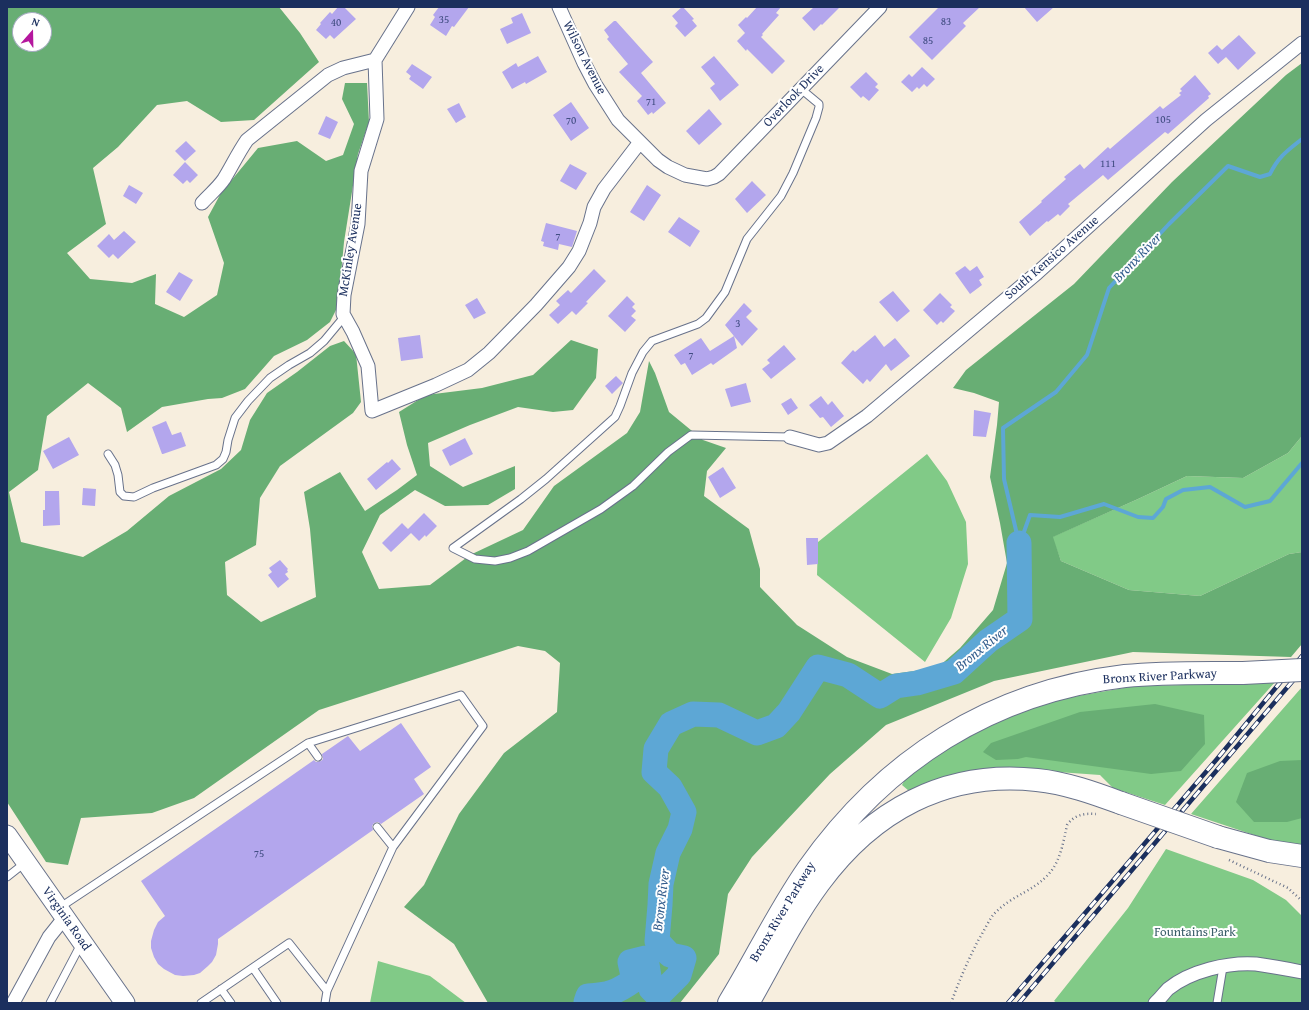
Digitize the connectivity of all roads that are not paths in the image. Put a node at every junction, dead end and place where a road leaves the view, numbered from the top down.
1 (408, 7) edge
2 (559, 7) edge
3 (880, 7) edge
4 (1302, 43) edge
5 (375, 60) junction
6 (801, 89) junction
7 (640, 142) junction
8 (704, 178) joint
9 (202, 203) dead end
10 (344, 317) junction
11 (790, 437) joint
12 (108, 454) dead end
13 (1302, 670) edge
14 (308, 744) junction
15 (318, 757) dead end
16 (377, 827) dead end
17 (7, 835) edge
18 (1224, 845) junction
19 (393, 846) junction
20 (1302, 856) edge
21 (26, 862) junction
22 (1302, 866) edge
23 (7, 877) edge
24 (62, 912) junction
25 (82, 942) junction
26 (1223, 967) junction
27 (253, 968) junction
28 (1302, 972) edge
29 (221, 989) junction
30 (327, 991) junction
31 (12, 1003) edge
32 (50, 1003) edge
33 (125, 1003) edge
34 (201, 1003) edge
35 (231, 1003) edge
36 (277, 1003) edge
37 (325, 1003) edge
38 (729, 1003) edge
39 (748, 1003) edge
40 (1155, 1003) edge
41 (1217, 1003) edge

1 - 5 street
2 - 7 street, Wilson Avenue
3 - 6 street, Overlook Drive
4 - 11 street, South Kensico Avenue
5 - 9 street
5 - 10 street, McKinley Avenue
6 - 8 street, Overlook Drive
6 - 11 lane
7 - 8 street, Wilson Avenue
7 - 10 street, McKinley Avenue
10 - 12 lane
13 - 38 highway, Bronx River Parkway, bridge
14 - 15 lane
14 - 19 lane
14 - 24 lane
16 - 19 lane
17 - 21 street, Virginia Road
18 - 20 highway, Bronx River Parkway
18 - 22 highway
18 - 39 highway, Bronx River Parkway, bridge
19 - 30 lane
21 - 23 lane
21 - 24 street, Virginia Road
24 - 25 street, Virginia Road
24 - 31 street
25 - 32 lane
25 - 33 street, Virginia Road
26 - 28 street
26 - 40 street
26 - 41 lane
27 - 29 lane
27 - 30 lane
27 - 36 lane
29 - 34 lane
29 - 35 lane
30 - 37 lane

